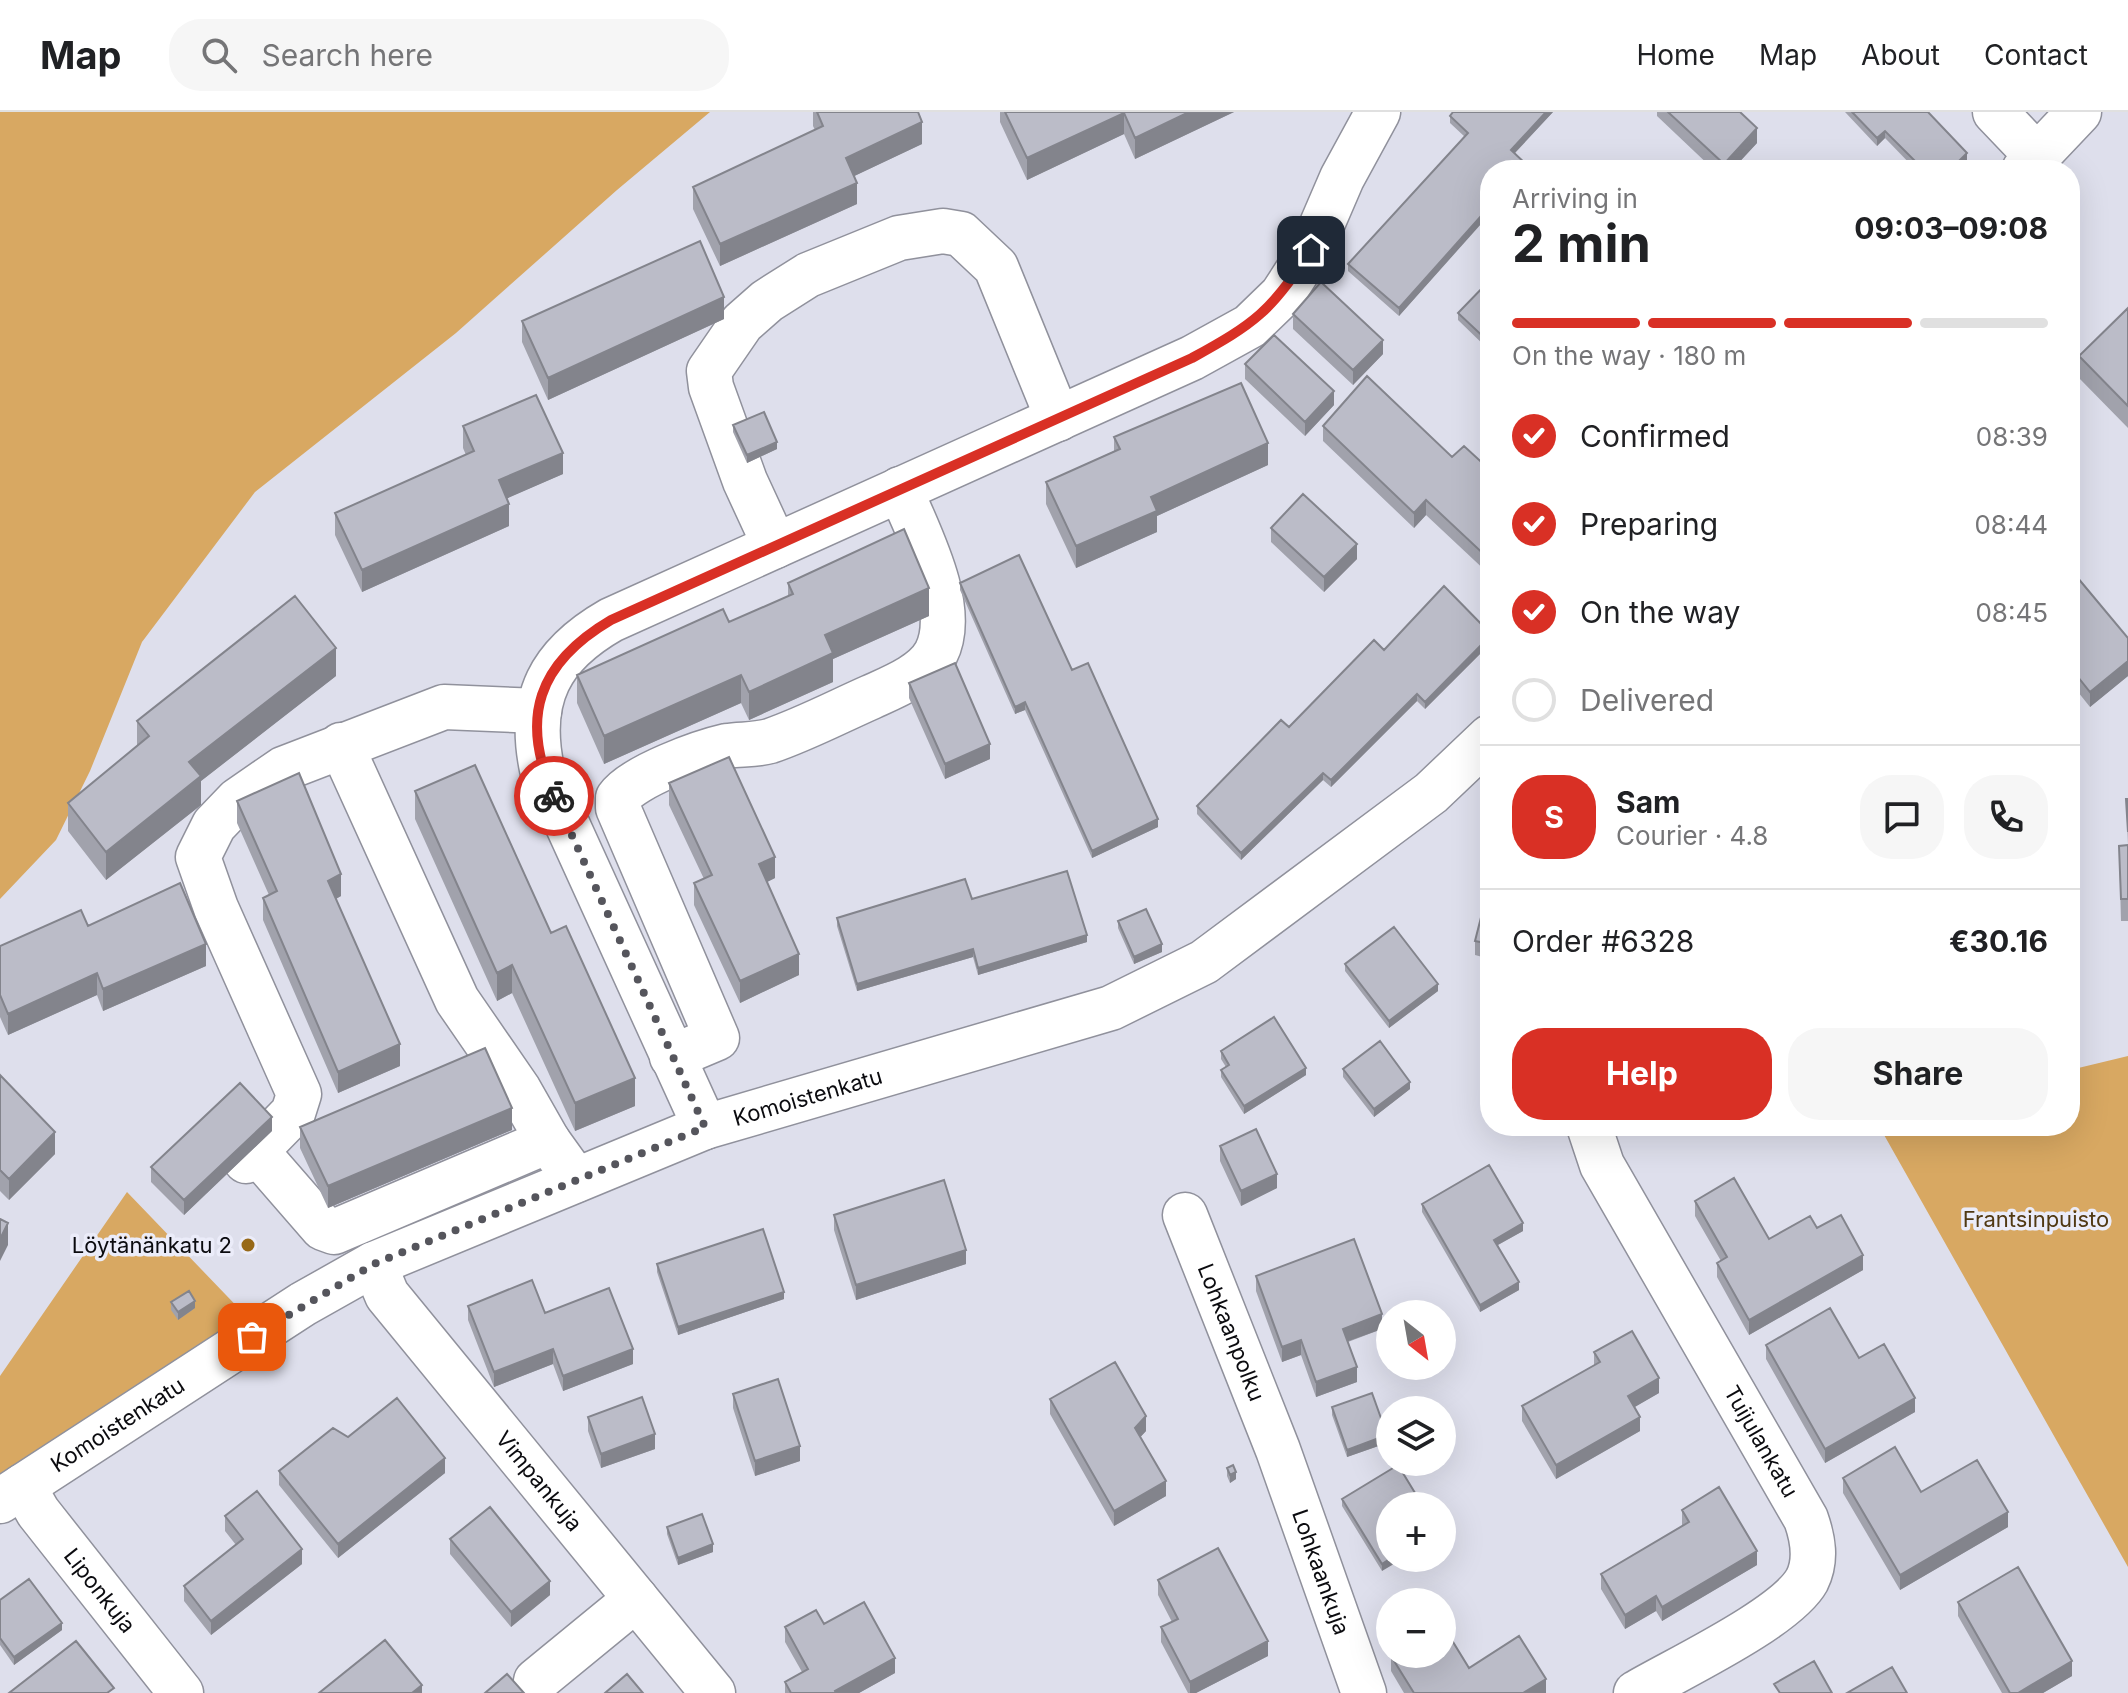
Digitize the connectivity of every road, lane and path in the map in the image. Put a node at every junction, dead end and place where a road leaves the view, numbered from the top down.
1 (1378, 112) edge
2 (1995, 112) edge
3 (2079, 112) edge
4 (2028, 160) edge
5 (2033, 160) edge
6 (1058, 419) junction
7 (900, 489) junction
8 (775, 546) junction
9 (539, 711) junction
10 (341, 745) junction
11 (1480, 746) edge
12 (672, 1057) junction
13 (705, 1127) junction
14 (1592, 1136) edge
15 (548, 1141) junction
16 (576, 1180) junction
17 (1185, 1215) dead end
18 (374, 1264) junction
19 (1278, 1450) joint
20 (11, 1494) edge
21 (636, 1599) junction
22 (536, 1681) dead end
23 (181, 1693) edge
24 (713, 1693) edge
25 (1364, 1693) edge
26 (1636, 1693) edge

1 - 6 street
2 - 4 street
3 - 5 street
6 - 7 street
6 - 8 street
7 - 8 street
7 - 12 street
8 - 9 street
9 - 10 street
9 - 12 street
10 - 15 street
10 - 15 street
11 - 13 street, Komoistenkatu
12 - 13 street
13 - 16 street, Komoistenkatu
14 - 26 street, Tuijulankatu
15 - 16 street
16 - 18 street, Komoistenkatu
17 - 19 street, Lohkaanpolku
18 - 20 street, Komoistenkatu
18 - 21 street, Vimpankuja
19 - 25 street, Lohkaankuja
20 - 23 street, Liponkuja
21 - 22 street
21 - 24 street, Vimpankuja

